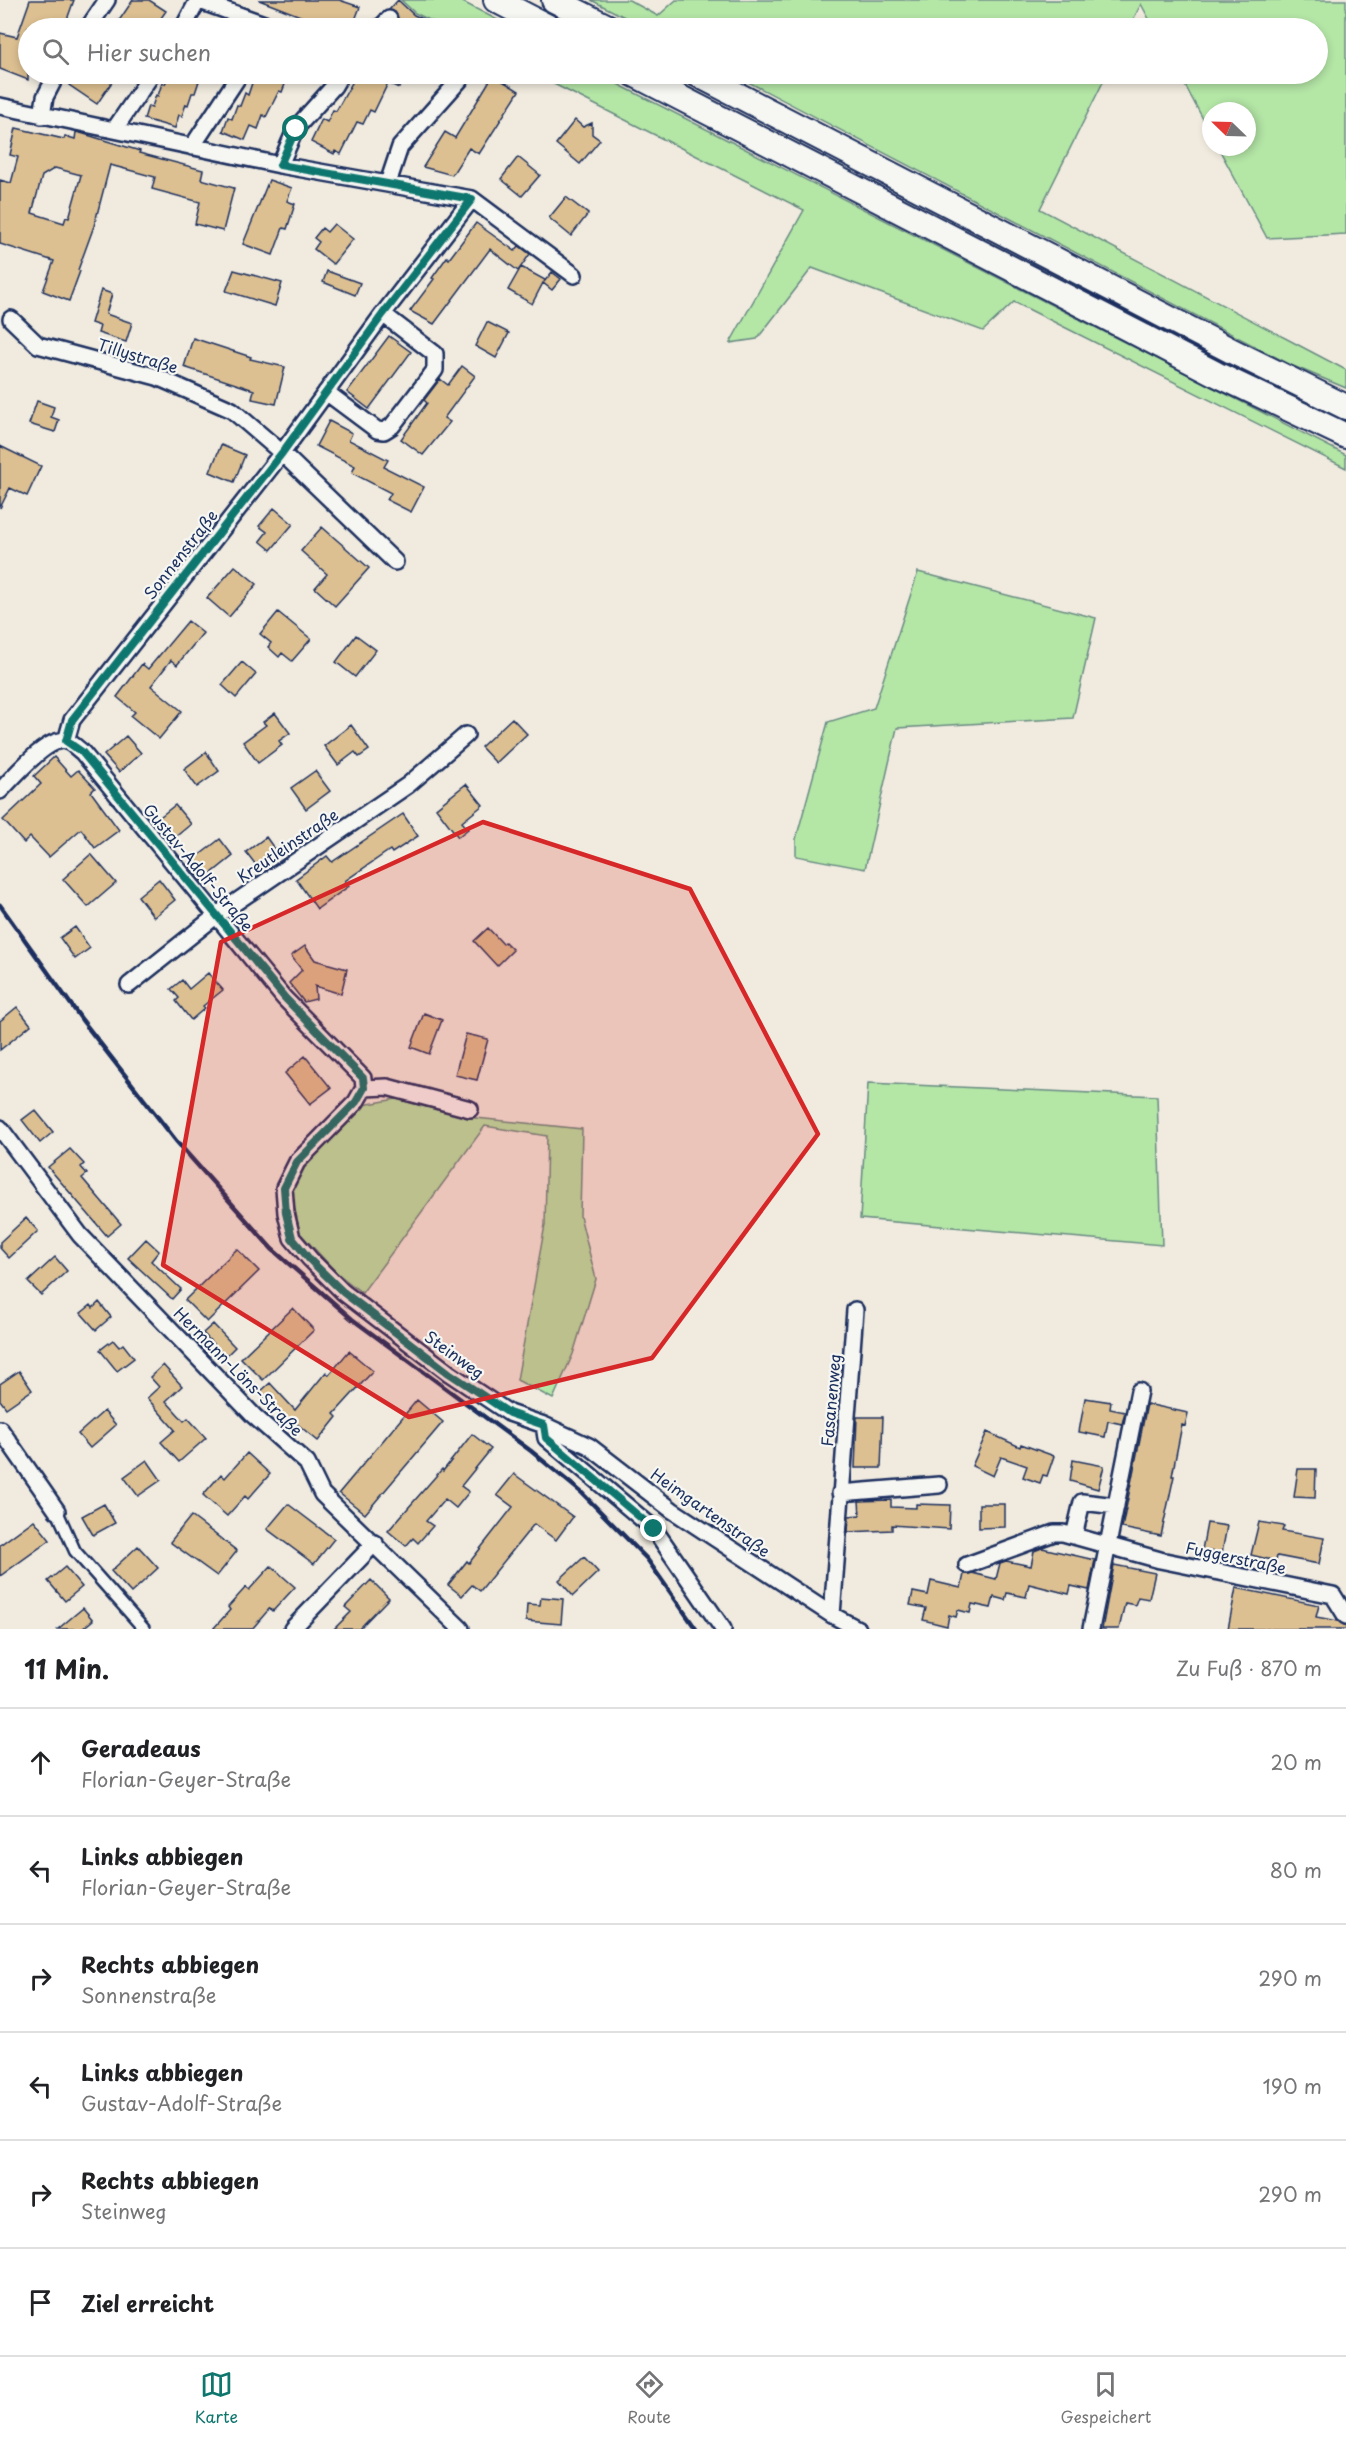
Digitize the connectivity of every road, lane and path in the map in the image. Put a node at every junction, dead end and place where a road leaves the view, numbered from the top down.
1 (107, 0) edge
2 (198, 0) edge
3 (496, 0) edge
4 (554, 0) edge
5 (94, 18) edge
6 (188, 18) edge
7 (246, 18) edge
8 (531, 18) edge
9 (590, 18) edge
10 (52, 84) edge
11 (146, 84) edge
12 (233, 84) edge
13 (335, 84) edge
14 (456, 84) edge
15 (653, 84) edge
16 (716, 84) edge
17 (0, 106) edge
18 (42, 116) junction
19 (114, 130) junction
20 (192, 147) junction
21 (280, 165) junction
22 (388, 183) junction
23 (472, 199) junction
24 (574, 274) dead end
25 (383, 314) junction
26 (11, 319) dead end
27 (326, 392) junction
28 (1346, 407) edge
29 (1346, 436) edge
30 (282, 453) junction
31 (395, 562) dead end
32 (466, 735) dead end
33 (66, 741) junction
34 (0, 791) edge
35 (217, 915) junction
36 (129, 985) dead end
37 (363, 1083) junction
38 (470, 1109) dead end
39 (0, 1128) edge
40 (855, 1310) dead end
41 (1139, 1391) dead end
42 (544, 1425) junction
43 (0, 1429) edge
44 (939, 1485) dead end
45 (840, 1493) junction
46 (1116, 1506) junction
47 (672, 1510) junction
48 (57, 1511) joint
49 (654, 1529) junction
50 (1074, 1536) junction
51 (375, 1543) junction
52 (1108, 1545) junction
53 (967, 1565) dead end
54 (832, 1615) junction
55 (1346, 1616) edge
56 (144, 1629) edge
57 (292, 1629) edge
58 (461, 1629) edge
59 (723, 1629) edge
60 (858, 1629) edge
61 (1091, 1629) edge

1 - 5 street
2 - 6 street
2 - 7 street
3 - 8 main road
4 - 9 main road
10 - 18 street
11 - 19 street
12 - 20 street
13 - 21 street
14 - 22 street
15 - 29 main road
16 - 28 main road
17 - 18 street
18 - 19 street
19 - 20 street
20 - 21 street
21 - 22 street
22 - 23 street
23 - 24 street
23 - 25 street, Sonnenstraße
25 - 27 street, Sonnenstraße
25 - 27 street
26 - 30 street, Tillystraße
27 - 30 street, Sonnenstraße
30 - 31 street, Tillystraße
30 - 33 street, Sonnenstraße
32 - 35 street, Kreutleinstraße
33 - 34 street
33 - 35 street, Gustav-Adolf-Straße
35 - 36 street, Kreutleinstraße
35 - 37 street, Gustav-Adolf-Straße
37 - 38 street
37 - 42 street, Steinweg
39 - 51 street, Hermann-Löns-Straße
40 - 45 street, Fasanenweg
41 - 46 street
42 - 47 street, Heimgartenstraße
42 - 49 street
43 - 48 street
44 - 45 street
45 - 54 street, Fasanenweg
46 - 50 street
46 - 52 street
47 - 49 street
47 - 54 street, Heimgartenstraße
48 - 56 street
49 - 59 street
50 - 52 street, Fuggerstraße
50 - 53 street, Fuggerstraße
51 - 57 street
51 - 58 street, Hermann-Löns-Straße
52 - 55 street, Fuggerstraße
52 - 61 street
54 - 60 street, Heimgartenstraße

